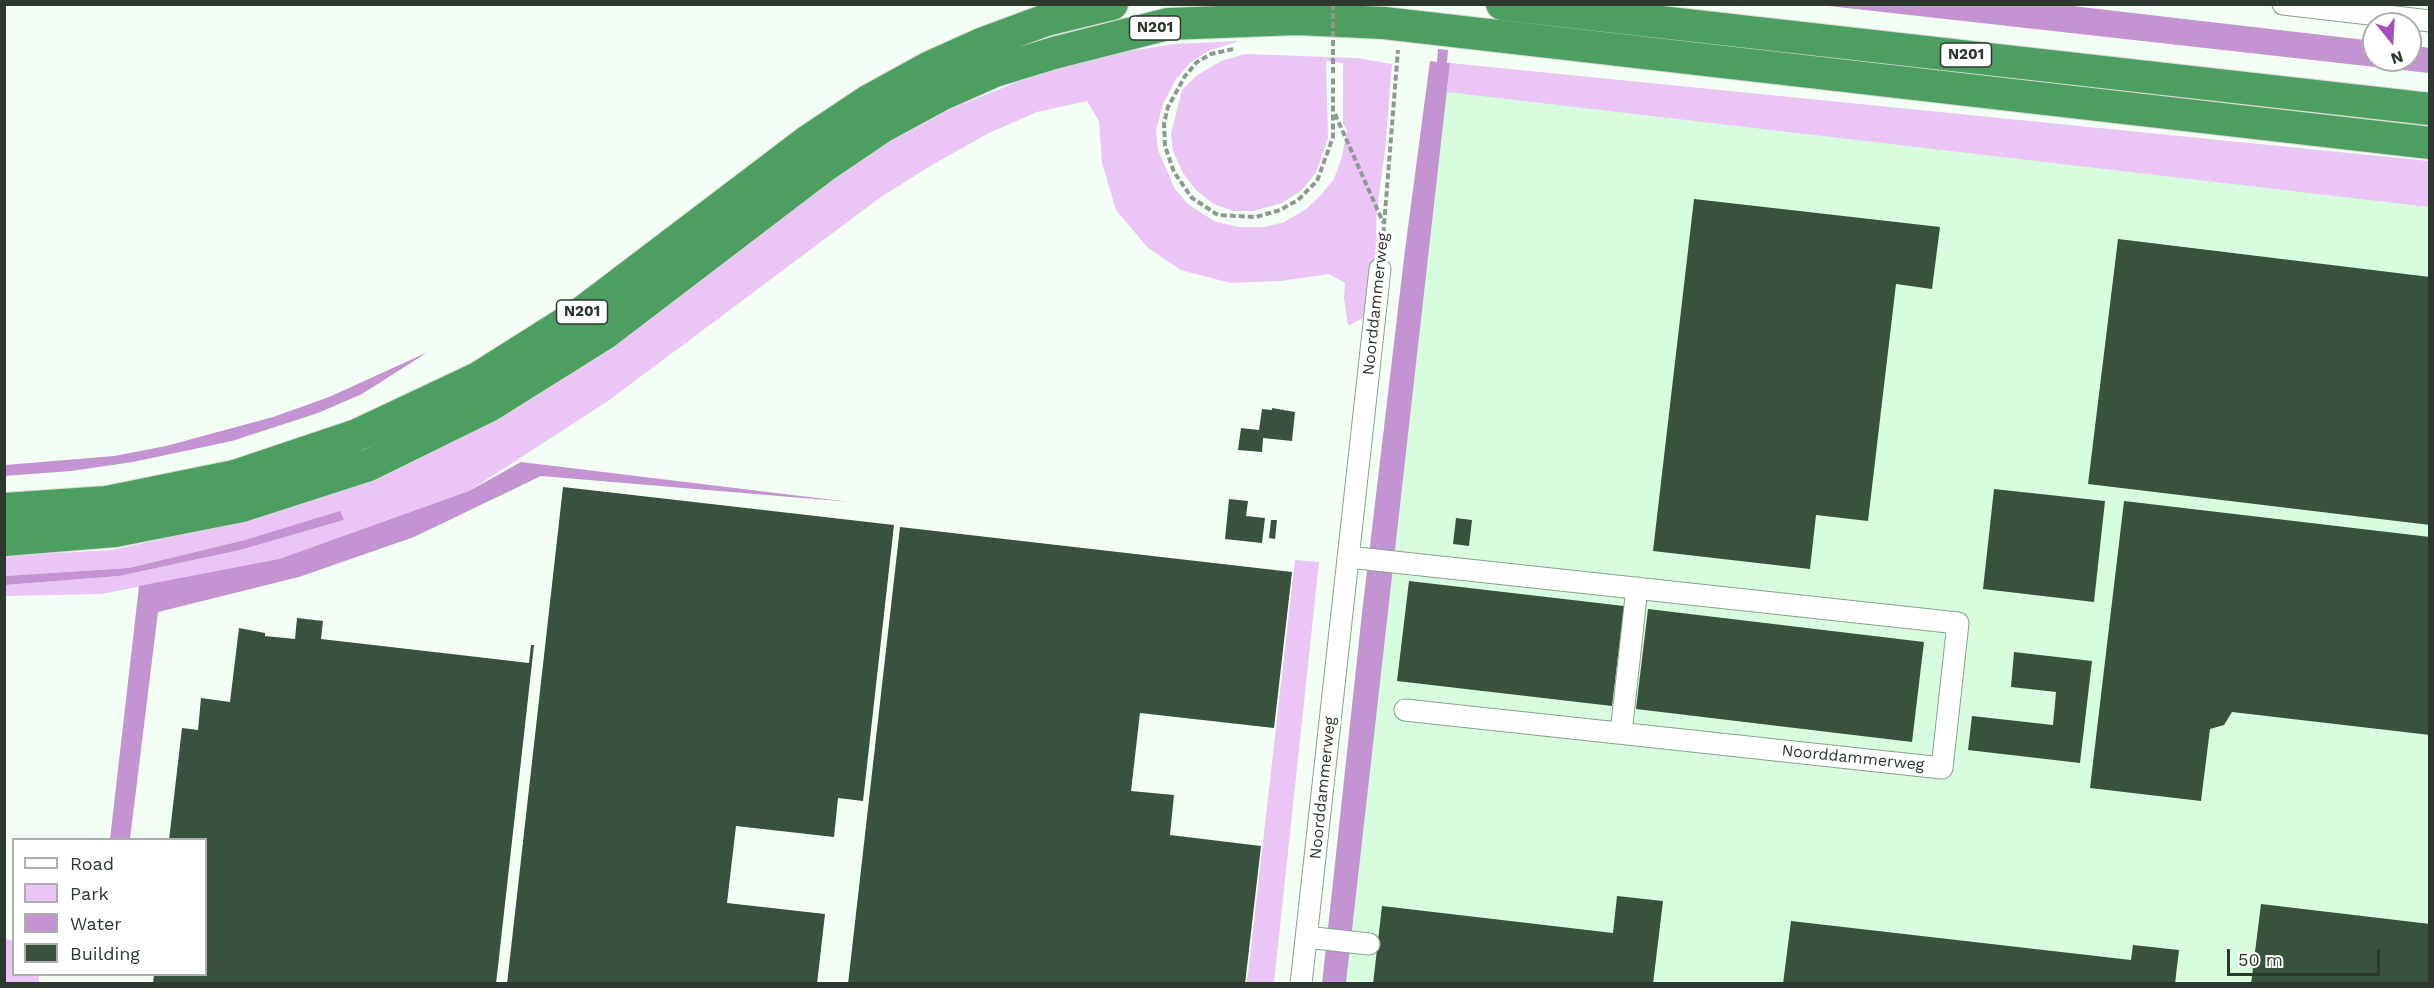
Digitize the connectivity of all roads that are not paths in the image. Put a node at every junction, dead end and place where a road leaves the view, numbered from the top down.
1 (1112, 4) edge
2 (1502, 4) edge
3 (2283, 4) edge
4 (2430, 21) edge
5 (2430, 109) edge
6 (2430, 143) edge
7 (1380, 269) road end
8 (4, 509) edge
9 (4, 540) edge
10 (1352, 558) junction
11 (1636, 588) junction
12 (1405, 710) dead end
13 (1621, 733) junction
14 (1311, 938) junction
15 (1366, 943) dead end
16 (1301, 984) edge

1 - 8 highway, N201
2 - 5 highway, N201
3 - 4 street
6 - 9 highway, N201
7 - 10 street, Noorddammerweg
10 - 11 street, Noorddammerweg
10 - 14 street, Noorddammerweg
11 - 13 street
11 - 13 street, Noorddammerweg
12 - 13 street, Noorddammerweg
14 - 15 street
14 - 16 street, Noorddammerweg

